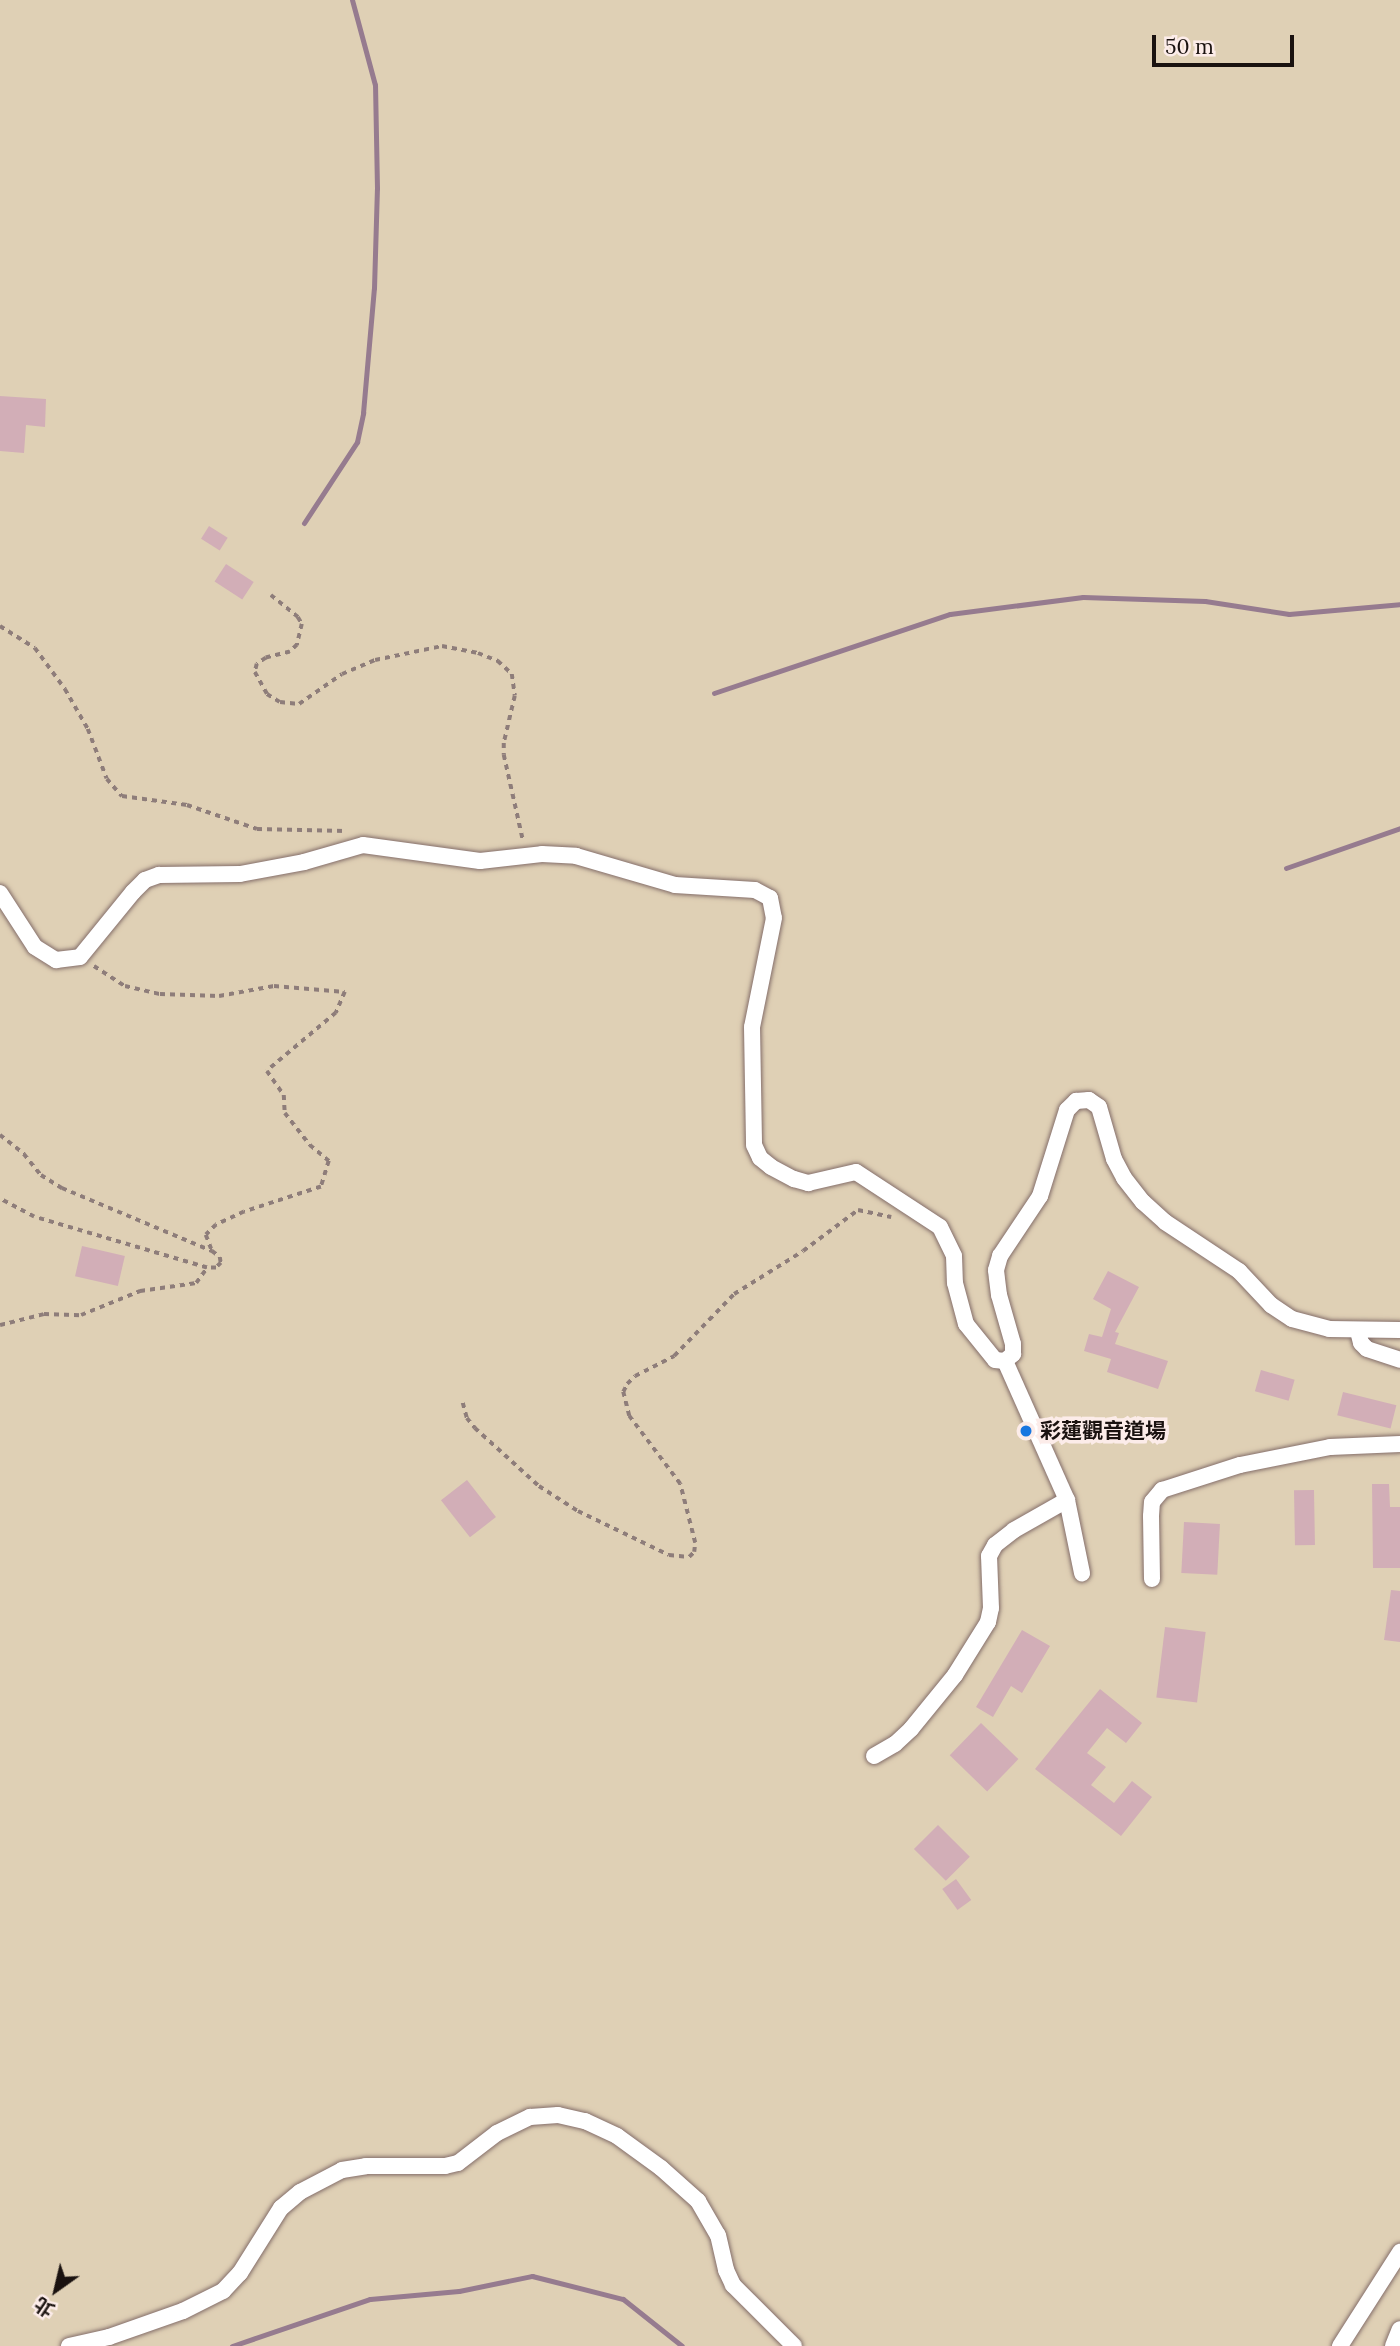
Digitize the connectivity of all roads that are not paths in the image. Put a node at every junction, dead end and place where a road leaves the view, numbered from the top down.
1 (0, 893) edge
2 (1400, 1330) edge
3 (1358, 1331) junction
4 (1400, 1360) edge
5 (1005, 1361) junction
6 (1400, 1444) edge
7 (1067, 1500) junction
8 (1082, 1573) dead end
9 (1152, 1579) dead end
10 (874, 1756) dead end
11 (1400, 2252) edge
12 (1400, 2329) edge
13 (69, 2346) edge
14 (794, 2346) edge
15 (1340, 2346) edge
16 (1393, 2346) edge

1 - 5 street
2 - 3 street
3 - 4 street
3 - 5 street
5 - 7 street
6 - 9 street
7 - 8 street
7 - 10 street
11 - 15 street
12 - 16 street
13 - 14 street

